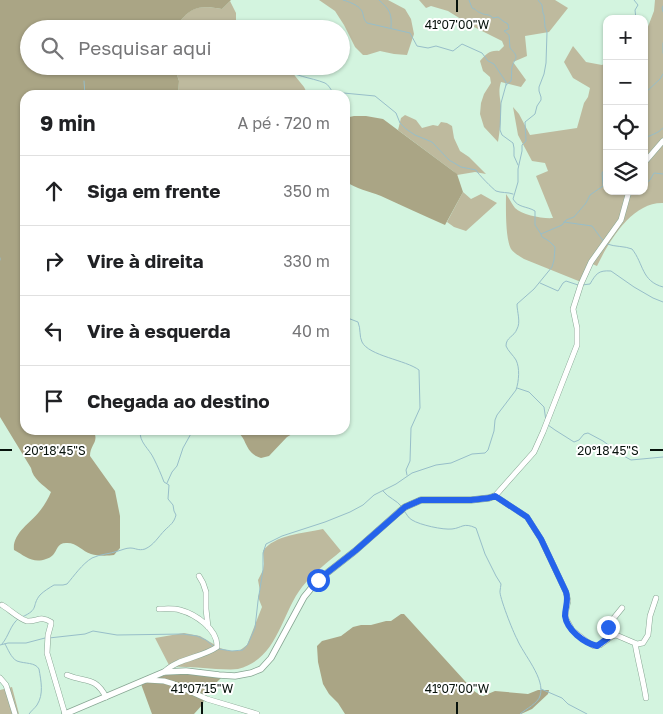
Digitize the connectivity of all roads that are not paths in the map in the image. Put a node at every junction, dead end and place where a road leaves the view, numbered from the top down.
1 (663, 140) edge
2 (648, 158) edge
3 (628, 195) edge
4 (495, 496) junction
5 (199, 576) dead end
6 (656, 598) dead end
7 (2, 605) dead end
8 (622, 608) dead end
9 (159, 609) dead end
10 (208, 627) junction
11 (608, 638) junction
12 (635, 643) junction
13 (164, 672) junction
14 (67, 676) dead end
15 (0, 678) edge
16 (145, 680) junction
17 (106, 697) junction
18 (646, 698) dead end
19 (15, 714) edge
20 (65, 714) edge
21 (257, 714) edge

1 - 2 street
3 - 4 street
4 - 11 street
4 - 13 street
5 - 10 street
6 - 12 street
7 - 20 street
8 - 11 street
9 - 10 street
10 - 13 street
11 - 12 street
12 - 18 street
13 - 16 street
14 - 17 street
15 - 19 street
16 - 17 street
16 - 21 street
17 - 20 street

